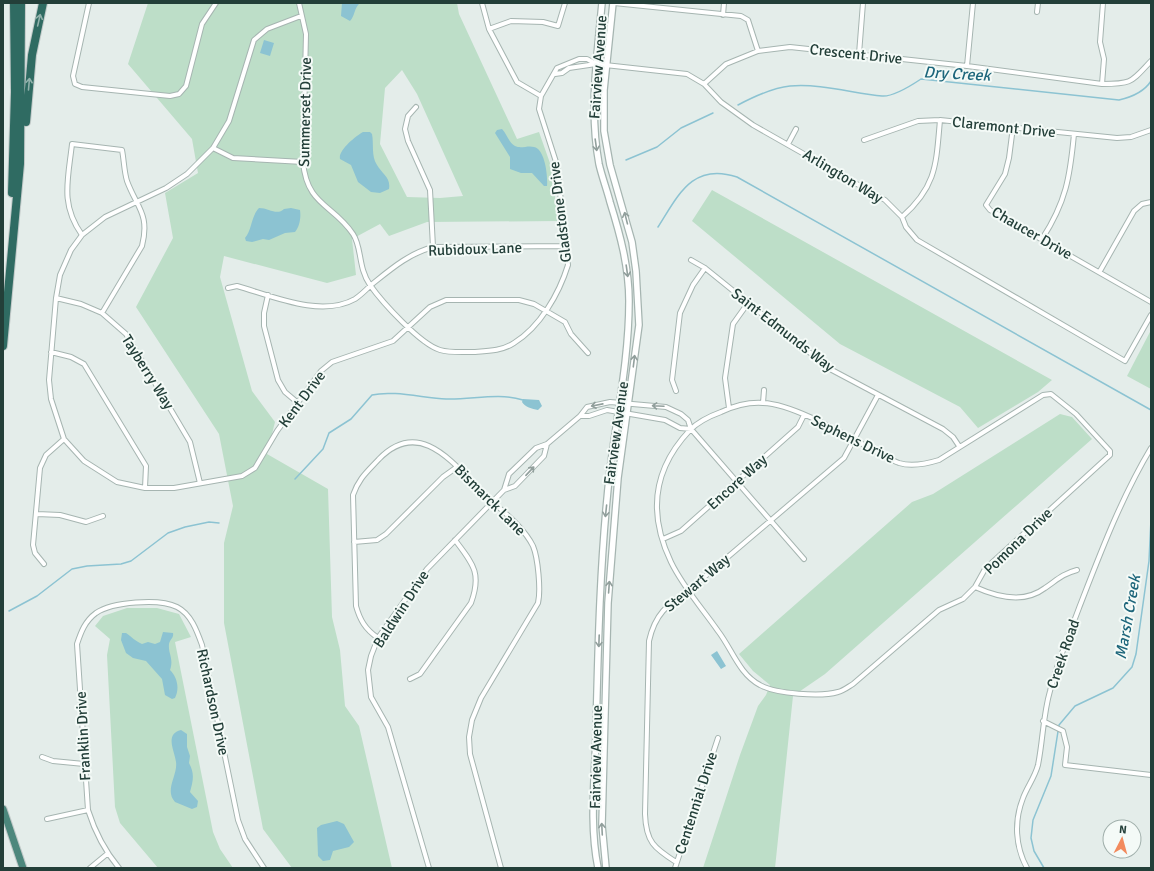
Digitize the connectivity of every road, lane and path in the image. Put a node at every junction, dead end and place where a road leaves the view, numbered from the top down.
1 (14, 3) edge
2 (21, 3) edge
3 (43, 3) edge
4 (89, 3) edge
5 (216, 3) edge
6 (299, 3) edge
7 (482, 3) edge
8 (565, 3) edge
9 (602, 3) edge
10 (614, 3) edge
11 (658, 3) edge
12 (724, 3) edge
13 (864, 3) edge
14 (973, 3) edge
15 (1038, 3) edge
16 (1103, 3) edge
17 (658, 9) junction
18 (1037, 12) dead end
19 (724, 14) junction
20 (301, 16) junction
21 (490, 28) junction
22 (758, 52) junction
23 (859, 54) junction
24 (1151, 61) edge
25 (567, 63) junction
26 (596, 64) junction
27 (606, 65) junction
28 (967, 66) junction
29 (569, 68) junction
30 (555, 74) junction
31 (704, 84) junction
32 (1102, 84) junction
33 (541, 96) junction
34 (416, 107) dead end
35 (940, 120) junction
36 (1013, 127) junction
37 (796, 129) dead end
38 (1151, 130) edge
39 (1074, 134) junction
40 (864, 140) dead end
41 (788, 144) junction
42 (212, 148) junction
43 (303, 162) junction
44 (20, 164) junction
45 (1151, 202) edge
46 (138, 203) junction
47 (902, 217) junction
48 (82, 235) junction
49 (1042, 239) junction
50 (566, 246) junction
51 (433, 248) junction
52 (691, 260) dead end
53 (705, 268) junction
54 (1100, 271) junction
55 (371, 286) junction
56 (228, 288) dead end
57 (268, 295) junction
58 (3, 298) edge
59 (56, 298) junction
60 (748, 302) junction
61 (1151, 302) edge
62 (546, 310) junction
63 (102, 313) junction
64 (1151, 315) edge
65 (408, 327) junction
66 (3, 346) edge
67 (51, 352) junction
68 (588, 353) dead end
69 (764, 390) dead end
70 (676, 391) dead end
71 (878, 394) junction
72 (1051, 394) joint
73 (298, 403) junction
74 (763, 403) junction
75 (619, 404) junction
76 (629, 405) junction
77 (729, 408) junction
78 (618, 413) junction
79 (628, 414) junction
80 (804, 415) junction
81 (580, 416) junction
82 (691, 429) junction
83 (64, 439) junction
84 (855, 440) junction
85 (547, 444) junction
86 (959, 446) junction
87 (1151, 448) edge
88 (457, 467) junction
89 (737, 483) junction
90 (200, 484) junction
91 (145, 488) junction
92 (504, 490) junction
93 (492, 502) junction
94 (37, 514) junction
95 (103, 516) dead end
96 (771, 520) junction
97 (663, 539) junction
98 (455, 540) junction
99 (354, 542) junction
100 (804, 559) dead end
101 (44, 564) dead end
102 (1076, 570) dead end
103 (975, 587) junction
104 (689, 590) junction
105 (107, 608) joint
106 (378, 638) junction
107 (410, 679) dead end
108 (759, 685) joint
109 (1043, 721) junction
110 (718, 738) dead end
111 (42, 757) dead end
112 (84, 764) junction
113 (1151, 775) edge
114 (3, 809) edge
115 (88, 810) junction
116 (47, 819) dead end
117 (107, 854) junction
118 (676, 862) junction
119 (23, 868) edge
120 (90, 868) edge
121 (119, 868) edge
122 (264, 868) edge
123 (429, 868) edge
124 (501, 868) edge
125 (598, 868) edge
126 (606, 868) edge
127 (675, 868) edge
128 (1027, 868) edge

1 - 58 highway
2 - 44 highway
44 -> 3 highway
4 - 5 street
6 - 20 street, Summerset Drive
7 - 21 street
8 - 21 street
9 - 26 street, Fairview Avenue
10 - 17 street
10 - 27 street, Fairview Avenue
11 - 17 street
12 - 19 street
13 - 23 street
14 - 28 street
15 - 18 street
16 - 32 street
17 - 19 street
19 - 22 street
20 - 42 street
20 - 43 street, Summerset Drive
21 - 33 street
22 - 23 street, Crescent Drive
22 - 31 street, Crescent Drive
23 - 28 street, Crescent Drive
24 - 32 street, Crescent Drive
25 - 26 street
25 - 29 street
25 - 30 street, Gladstone Drive
26 - 27 street, Arlington Way
26 - 29 street
26 -> 75 street, Fairview Avenue
27 - 31 street, Arlington Way
76 -> 27 street, Fairview Avenue
28 - 32 street, Crescent Drive
29 - 30 street
30 - 33 street, Gladstone Drive
31 - 41 street, Arlington Way
33 - 50 street, Gladstone Drive
34 - 51 street
35 - 36 street, Claremont Drive
35 - 40 street
35 - 47 street, Claremont Drive
36 - 39 street, Claremont Drive
36 - 49 street, Chaucer Drive
37 - 41 street
38 - 39 street, Claremont Drive
39 - 49 street
41 - 47 street, Arlington Way
42 - 43 street
42 - 46 street
43 - 55 street, Summerset Drive
44 - 66 highway
45 - 54 street
46 - 48 street
46 - 48 street
46 - 63 street
47 - 64 street, Arlington Way
48 - 59 street
49 - 54 street, Chaucer Drive
50 - 51 street, Rubidoux Lane
50 - 62 street, Gladstone Drive
51 - 55 street, Rubidoux Lane
52 - 53 street, Saint Edmunds Way
53 - 60 street, Saint Edmunds Way
53 - 70 street
54 - 61 street, Chaucer Drive
55 - 57 street, Rubidoux Lane
55 - 65 street, Summerset Drive
56 - 57 street, Rubidoux Lane
57 - 73 street
59 - 63 street, Tayberry Way
59 - 67 street
60 - 71 street, Saint Edmunds Way
60 - 77 street
62 - 65 street, Kent Drive
62 - 65 street, Gladstone Drive
62 - 68 street, Kent Drive
63 - 90 street, Tayberry Way
65 - 73 street, Kent Drive
67 - 83 street
67 - 91 street
69 - 74 street
71 - 84 street, Stewart Way
71 - 86 street, Saint Edmunds Way
72 - 86 street, Sephens Drive
72 - 103 street, Pomona Drive
73 - 90 street, Kent Drive
74 - 77 street, Sephens Drive
74 - 80 street, Sephens Drive
75 - 76 street, Baldwin Drive
75 - 78 street, Fairview Avenue
75 -> 81 street, Baldwin Drive
76 - 79 street, Fairview Avenue
82 -> 76 street, Baldwin Drive
77 - 82 street, Sephens Drive
78 - 79 street
78 - 81 street
78 -> 125 street, Fairview Avenue
79 - 82 street
126 -> 79 street, Fairview Avenue
80 - 84 street, Sephens Drive
80 - 89 street, Encore Way
81 - 85 street, Baldwin Drive
82 - 89 street, Baldwin Drive
82 - 97 street, Sephens Drive
83 - 91 street, Kent Drive
83 - 94 street
84 - 86 street, Sephens Drive
84 - 96 street, Stewart Way
92 -> 85 street, Baldwin Drive
85 - 92 street, Baldwin Drive
87 - 109 street, Creek Road
88 - 93 street, Bismarck Lane
88 - 99 street
88 - 99 street, Bismarck Lane
89 - 96 street, Baldwin Drive
89 - 97 street, Encore Way
90 - 91 street, Kent Drive
92 - 93 street, Baldwin Drive
93 - 98 street, Baldwin Drive
93 - 124 street, Bismarck Lane
94 - 95 street
94 - 101 street
96 - 100 street, Baldwin Drive
96 - 104 street, Stewart Way
97 - 104 street, Sephens Drive
98 - 106 street, Baldwin Drive
98 - 107 street
99 - 106 street, Bismarck Lane
102 - 103 street
103 - 108 street, Pomona Drive
104 - 108 street, Sephens Drive
104 - 118 street, Stewart Way
105 - 112 street, Franklin Drive
105 - 122 street, Richardson Drive
106 - 123 street, Baldwin Drive
109 - 113 street
109 - 128 street, Creek Road
110 - 118 street, Centennial Drive
111 - 112 street
112 - 115 street, Franklin Drive
114 - 119 highway
115 - 116 street
115 - 117 street, Franklin Drive
117 - 120 street
117 - 121 street, Franklin Drive
118 - 127 street, Centennial Drive

